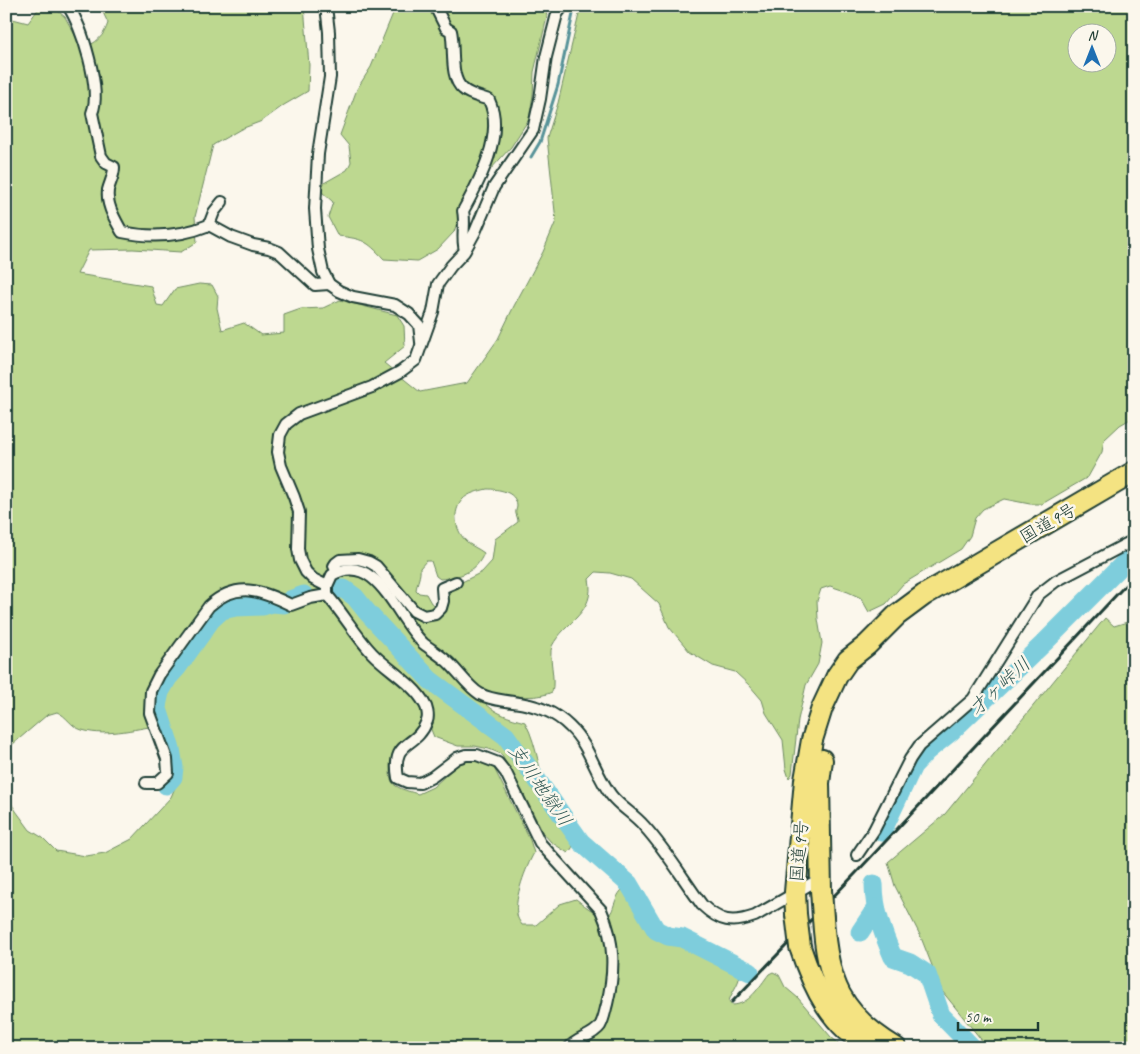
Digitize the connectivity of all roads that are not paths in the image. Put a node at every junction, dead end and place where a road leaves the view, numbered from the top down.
1 (68, 6) edge
2 (326, 6) edge
3 (435, 6) edge
4 (558, 9) edge
5 (222, 202) dead end
6 (209, 225) junction
7 (465, 251) junction
8 (329, 284) junction
9 (421, 343) junction
10 (1134, 472) edge
11 (1134, 540) edge
12 (337, 572) junction
13 (456, 582) dead end
14 (327, 591) junction
15 (867, 645) junction
16 (146, 783) dead end
17 (857, 855) dead end
18 (821, 884) junction
19 (795, 892) junction
20 (569, 1048) edge
21 (873, 1048) edge
22 (896, 1048) edge

1 - 6 street
2 - 8 street
3 - 7 street
4 - 7 street
5 - 6 street
6 - 8 street
7 - 9 street
8 - 9 street
9 - 14 street
10 - 15 highway, 国道9号
11 - 17 street
12 - 13 street
12 - 14 street
12 - 19 street
14 - 16 street
14 - 20 street
15 - 18 highway, 国道9号
15 - 19 highway, 国道9号
18 - 19 street
18 - 22 highway, 国道9号, bridge
19 - 21 highway, 国道9号, bridge

